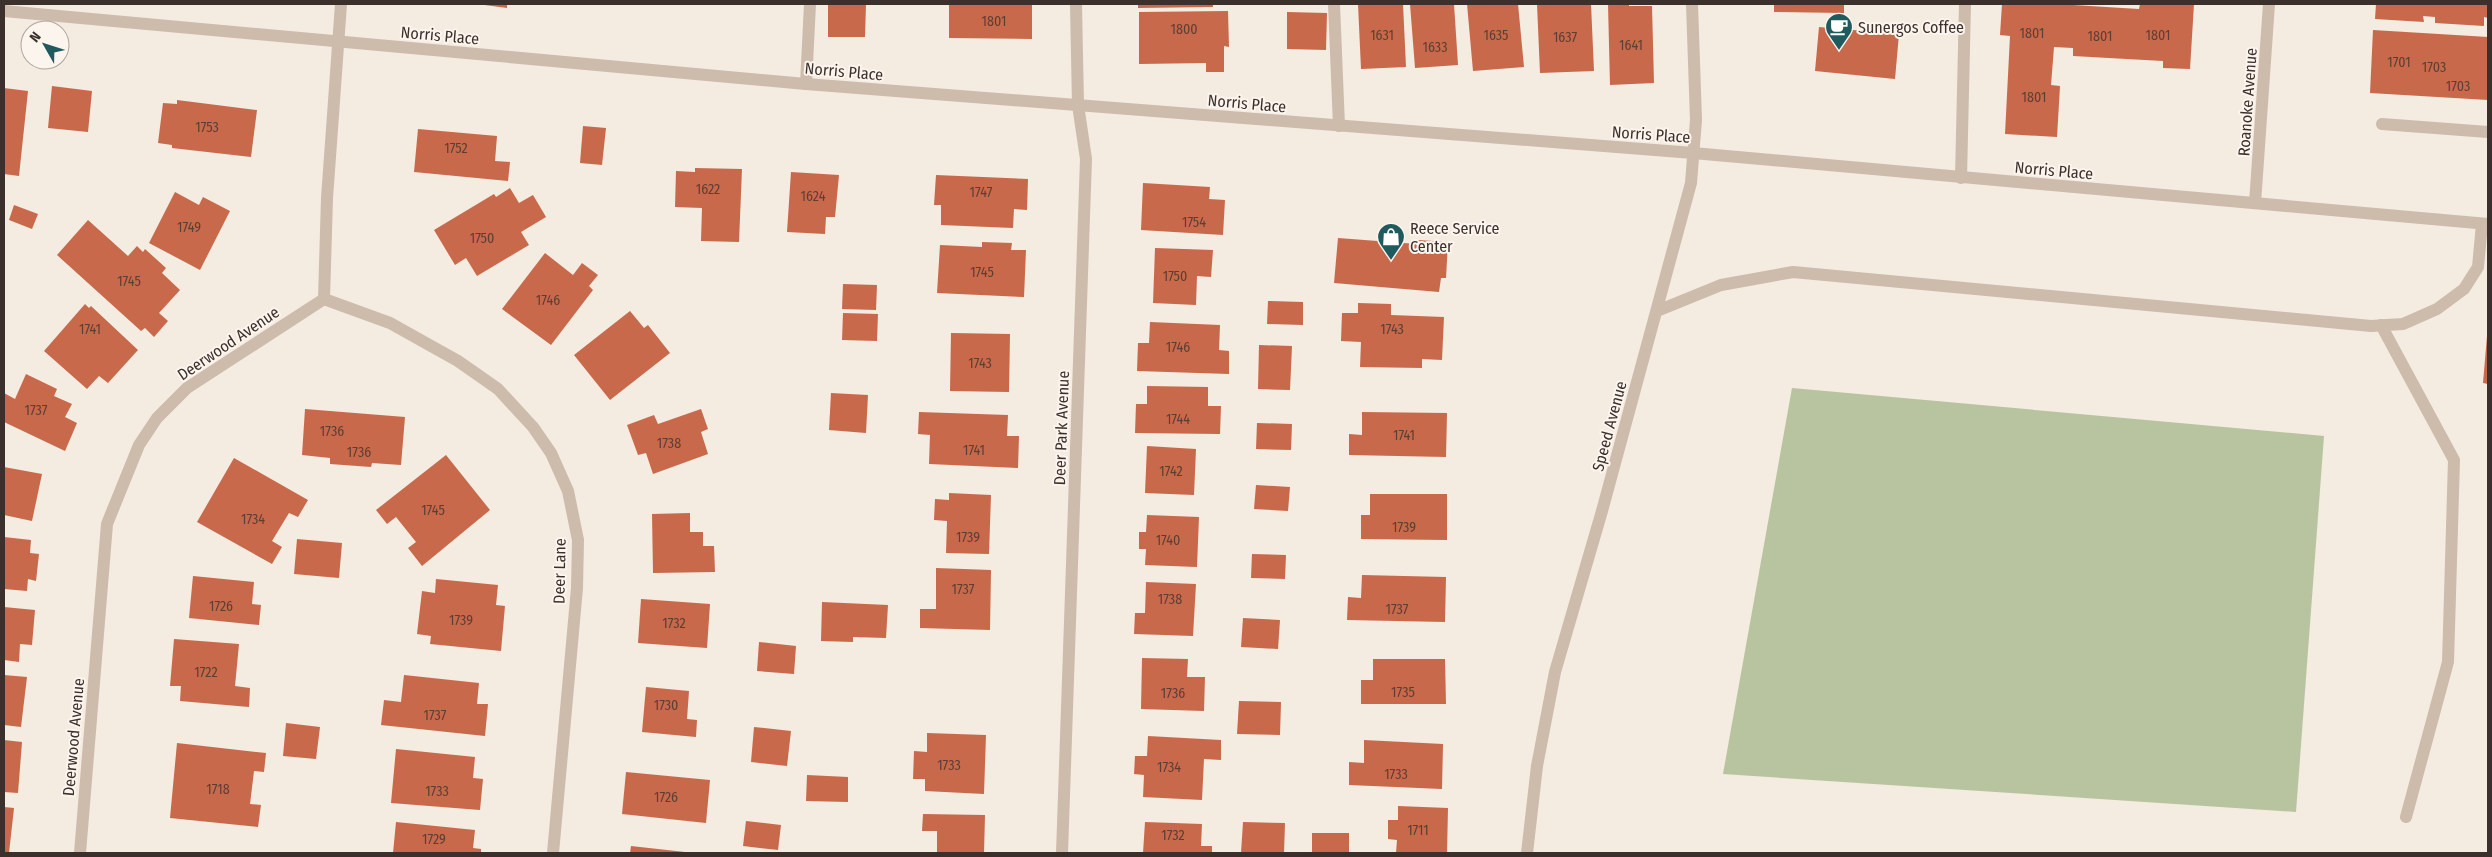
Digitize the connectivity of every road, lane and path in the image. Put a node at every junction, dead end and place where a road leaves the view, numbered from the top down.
1 (341, 4) edge
2 (810, 4) edge
3 (1076, 4) edge
4 (1334, 4) edge
5 (1692, 4) edge
6 (1965, 4) edge
7 (2269, 4) edge
8 (11, 9) edge
9 (337, 42) junction
10 (806, 84) junction
11 (1078, 105) junction
12 (2382, 124) dead end
13 (1339, 126) junction
14 (2488, 132) edge
15 (1693, 153) junction
16 (1961, 178) junction
17 (2255, 203) junction
18 (2485, 224) edge
19 (324, 298) junction
20 (1657, 311) junction
21 (2382, 325) junction
22 (2406, 817) dead end
23 (80, 853) edge
24 (553, 853) edge
25 (1062, 853) edge
26 (1527, 853) edge

1 - 9 street
2 - 10 street
3 - 11 street, Deer Park Avenue
4 - 13 street
5 - 15 street, Speed Avenue
6 - 16 street
7 - 17 street, Roanoke Avenue
8 - 9 street, Norris Place
9 - 10 street, Norris Place
9 - 19 street
10 - 11 street, Norris Place
11 - 13 street, Norris Place
11 - 25 street, Deer Park Avenue
12 - 14 street
13 - 15 street, Norris Place
15 - 16 street, Norris Place
15 - 20 street, Speed Avenue
16 - 17 street, Norris Place
17 - 18 street, Norris Place
18 - 21 street
19 - 23 street, Deerwood Avenue
19 - 24 street, Deer Lane
20 - 21 street
20 - 26 street, Speed Avenue
21 - 22 street

